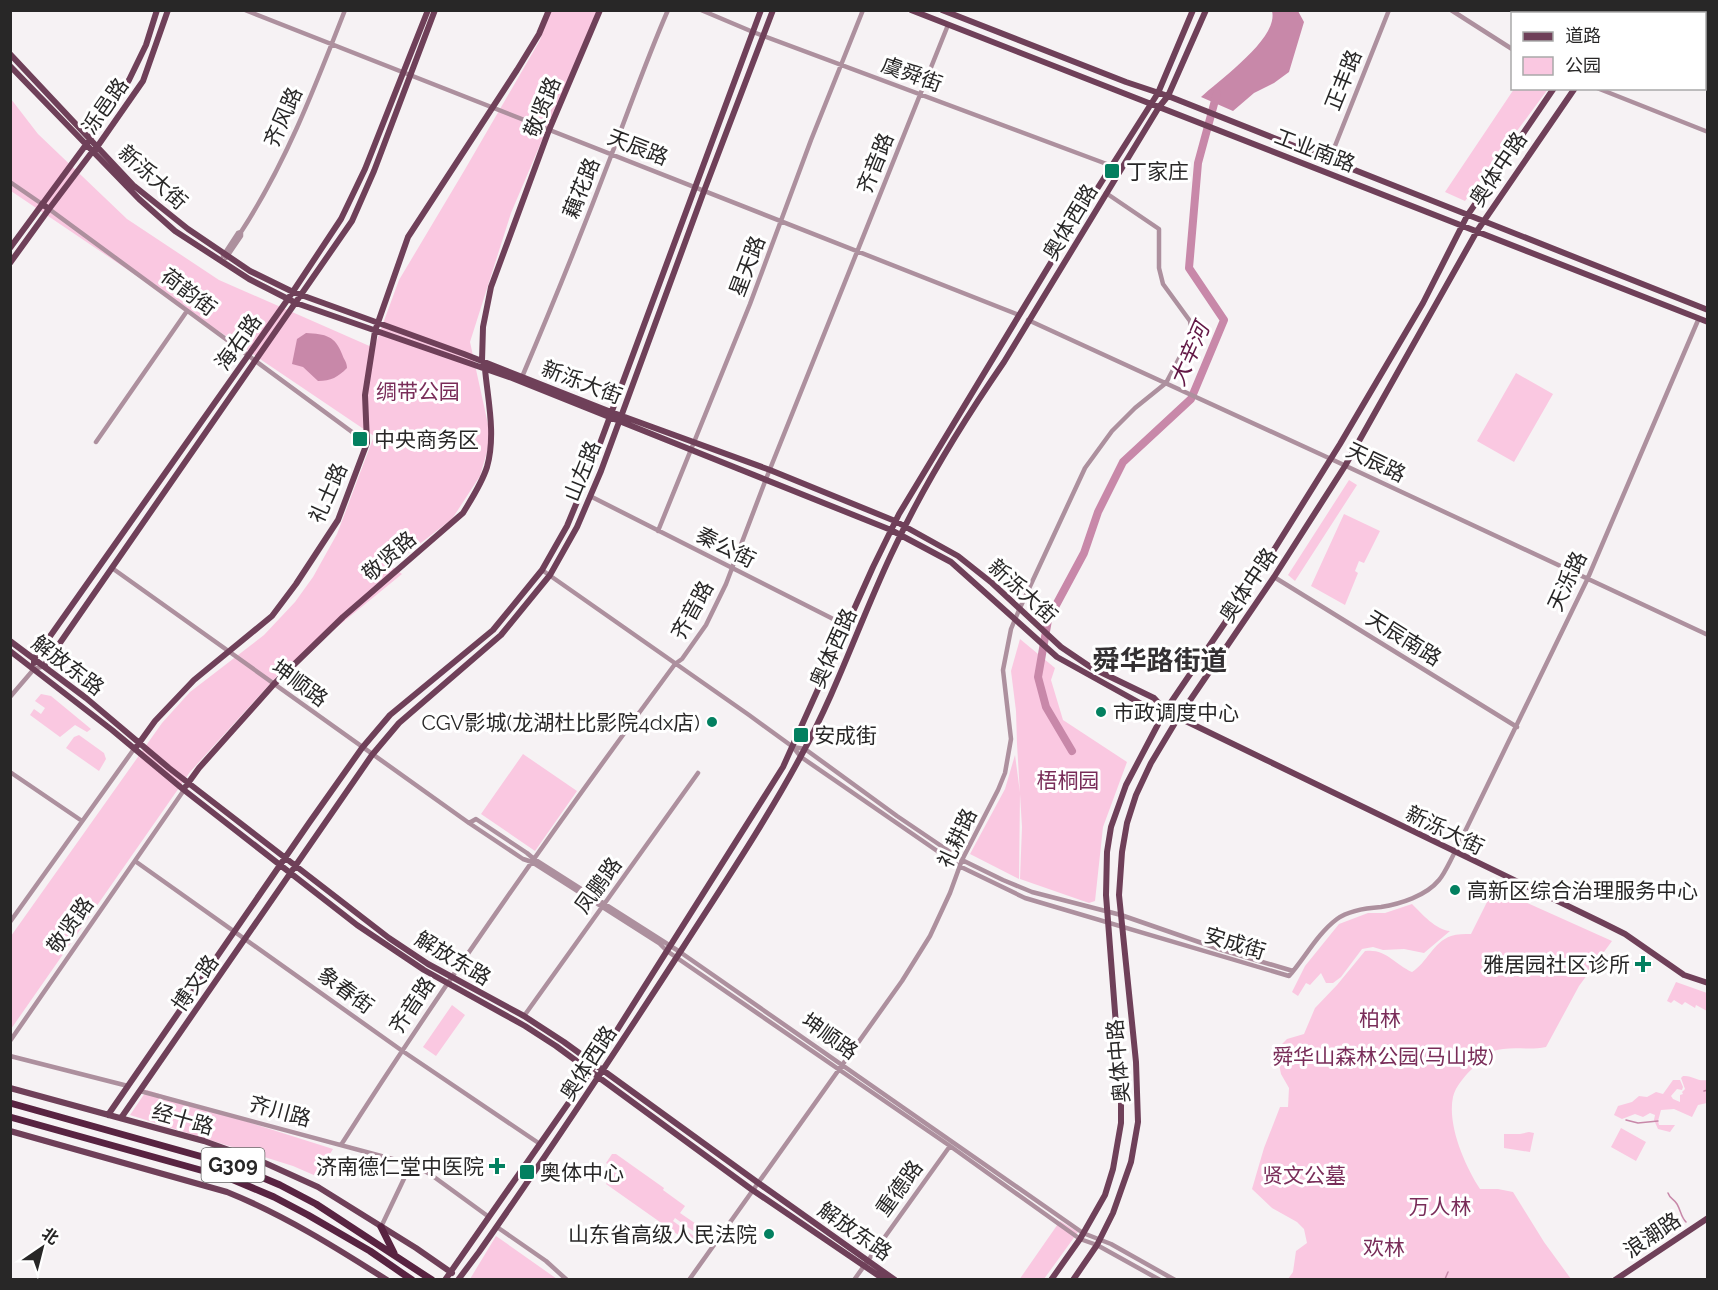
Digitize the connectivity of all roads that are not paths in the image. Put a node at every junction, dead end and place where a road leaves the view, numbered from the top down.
1 (157, 10) edge
2 (168, 10) edge
3 (245, 10) edge
4 (345, 10) edge
5 (428, 10) edge
6 (435, 10) edge
7 (549, 10) edge
8 (600, 10) edge
9 (668, 10) edge
10 (700, 10) edge
11 (761, 10) edge
12 (773, 10) edge
13 (863, 10) edge
14 (911, 10) edge
15 (942, 10) edge
16 (1193, 10) edge
17 (1206, 10) edge
18 (1389, 10) edge
19 (1454, 11) edge
20 (948, 25) junction
21 (753, 32) junction
22 (763, 36) junction
23 (332, 44) junction
24 (1511, 48) edge
25 (10, 54) edge
26 (841, 65) junction
27 (10, 66) edge
28 (407, 74) junction
29 (1553, 90) edge
30 (1574, 90) edge
31 (1602, 90) edge
32 (1158, 93) junction
33 (920, 94) junction
34 (1168, 96) junction
35 (1150, 105) junction
36 (1159, 107) junction
37 (493, 108) junction
38 (549, 130) junction
39 (1707, 132) edge
40 (89, 138) junction
41 (85, 146) junction
42 (98, 147) junction
43 (92, 152) junction
44 (612, 154) junction
45 (1329, 162) junction
46 (1112, 166) junction
47 (10, 182) edge
48 (695, 187) junction
49 (704, 191) junction
50 (1106, 193) junction
51 (42, 204) junction
52 (49, 209) junction
53 (1467, 216) junction
54 (781, 221) junction
55 (1483, 222) junction
56 (1463, 225) junction
57 (1477, 231) junction
58 (10, 248) edge
59 (858, 252) junction
60 (226, 254) junction
61 (221, 262) junction
62 (10, 263) edge
63 (293, 292) junction
64 (302, 294) junction
65 (288, 299) junction
66 (296, 303) junction
67 (1707, 310) edge
68 (187, 312) junction
69 (1019, 315) junction
70 (1699, 318) junction
71 (1028, 320) junction
72 (377, 322) junction
73 (1707, 322) edge
74 (375, 331) junction
75 (248, 357) junction
76 (254, 361) junction
77 (482, 361) junction
78 (485, 369) junction
79 (522, 377) junction
80 (1166, 383) junction
81 (609, 415) junction
82 (621, 415) junction
83 (619, 422) junction
84 (693, 441) junction
85 (96, 442) dead end
86 (367, 443) junction
87 (690, 451) junction
88 (1331, 459) junction
89 (1345, 466) junction
90 (770, 470) junction
91 (766, 479) junction
92 (590, 496) junction
93 (895, 521) junction
94 (906, 527) junction
95 (891, 530) junction
96 (658, 531) junction
97 (902, 536) junction
98 (112, 567) junction
99 (731, 569) junction
100 (542, 570) junction
101 (549, 576) junction
102 (1274, 577) junction
103 (1587, 580) junction
104 (1019, 610) junction
105 (1015, 620) junction
106 (847, 626) junction
107 (1707, 635) edge
108 (10, 642) edge
109 (10, 651) edge
110 (230, 652) junction
111 (34, 659) junction
112 (676, 664) junction
113 (44, 666) junction
114 (34, 669) junction
115 (274, 684) junction
116 (10, 697) edge
117 (1165, 711) junction
118 (1178, 718) junction
119 (1517, 727) junction
120 (139, 743) junction
121 (793, 747) junction
122 (362, 748) junction
123 (804, 749) junction
124 (134, 750) junction
125 (372, 755) junction
126 (801, 757) junction
127 (10, 772) edge
128 (698, 773) dead end
129 (188, 783) junction
130 (183, 790) junction
131 (82, 821) junction
132 (1455, 852) junction
133 (284, 858) junction
134 (962, 860) junction
135 (135, 861) junction
136 (533, 861) junction
137 (280, 865) junction
138 (959, 866) junction
139 (296, 867) junction
140 (291, 873) junction
141 (603, 906) junction
142 (1107, 913) junction
143 (1120, 915) junction
144 (10, 922) edge
145 (1107, 922) junction
146 (1122, 926) junction
147 (234, 930) junction
148 (245, 939) junction
149 (668, 948) junction
150 (678, 954) junction
151 (1291, 974) junction
152 (449, 980) junction
153 (1707, 983) edge
154 (524, 1016) junction
155 (10, 1041) edge
156 (401, 1050) junction
157 (10, 1056) edge
158 (595, 1065) junction
159 (840, 1066) junction
160 (603, 1071) junction
161 (590, 1072) junction
162 (599, 1078) junction
163 (128, 1086) junction
164 (10, 1088) edge
165 (140, 1090) junction
166 (10, 1103) edge
167 (108, 1115) junction
168 (10, 1117) edge
169 (121, 1118) junction
170 (10, 1131) edge
171 (341, 1144) junction
172 (540, 1144) junction
173 (950, 1146) junction
174 (411, 1164) junction
175 (757, 1182) junction
176 (752, 1190) junction
177 (489, 1217) junction
178 (1707, 1218) edge
179 (381, 1227) junction
180 (496, 1227) junction
181 (1082, 1236) junction
182 (1098, 1242) junction
183 (395, 1256) junction
184 (866, 1262) junction
185 (450, 1272) junction
186 (459, 1279) edge
187 (387, 1280) edge
188 (412, 1280) edge
189 (432, 1280) edge
190 (445, 1280) edge
191 (567, 1280) edge
192 (689, 1280) edge
193 (854, 1280) edge
194 (885, 1280) edge
195 (895, 1280) edge
196 (1051, 1280) edge
197 (1072, 1280) edge
198 (1160, 1280) edge
199 (1174, 1280) edge
200 (1616, 1280) edge

1 - 40 main road, 泺邑路
2 - 42 main road, 泺邑路
3 - 23 street, 天辰路
4 - 23 street, 齐风路
5 - 28 main road, 海右路
6 - 28 main road, 海右路
7 - 37 main road, 礼士路
8 - 38 main road, 敬贤路
9 - 44 street, 藕花路
10 - 21 street, 虞舜街
11 - 21 main road, 山左路
12 - 22 main road, 山左路
13 - 26 street, 星天路
14 - 20 main road, 工业南路
15 - 32 main road, 工业南路
16 - 32 main road, 奥体西路
17 - 34 main road, 奥体西路
18 - 45 street, 正丰路
19 - 24 street
20 - 33 street, 齐音路
20 - 35 main road, 工业南路
21 - 22 street, 虞舜街
21 - 48 main road, 山左路
22 - 26 street, 虞舜街
22 - 49 main road, 山左路
23 - 28 street, 天辰路
23 - 60 street, 齐风路
25 - 40 main road, 新泺大街
26 - 33 street, 虞舜街
26 - 54 street, 星天路
27 - 41 main road, 新泺大街
28 - 37 street, 天辰路
28 - 63 main road, 海右路
28 - 64 main road, 海右路
29 - 53 main road, 奥体中路
30 - 55 main road, 奥体中路
31 - 39 street
32 - 34 main road, 工业南路
32 - 35 main road, 奥体西路
33 - 46 street, 虞舜街
33 - 59 street, 齐音路
34 - 36 main road, 奥体西路
34 - 45 main road, 工业南路
35 - 36 main road, 工业南路
35 - 46 main road, 奥体西路
36 - 50 main road, 奥体西路
36 - 56 main road, 工业南路
37 - 38 street, 天辰路
37 - 72 main road, 礼士路
38 - 44 street, 天辰路
38 - 77 main road, 敬贤路
40 - 41 main road, 泺邑路
40 - 42 main road, 新泺大街
41 - 43 main road, 新泺大街
41 - 51 main road, 泺邑路
42 - 43 main road, 泺邑路
42 - 60 main road, 新泺大街
43 - 52 main road, 泺邑路
43 - 61 main road, 新泺大街
44 - 48 street, 天辰路
44 - 79 street, 藕花路
45 - 53 main road, 工业南路
46 - 69 main road, 奥体西路
47 - 51 street
48 - 49 street, 天辰路
48 - 81 main road, 山左路
49 - 54 street, 天辰路
49 - 82 main road, 山左路
50 - 71 main road, 奥体西路
50 - 80 street
51 - 52 main road
51 - 58 main road, 泺邑路
52 - 62 main road, 泺邑路
52 - 68 street, 荷韵街
53 - 55 main road, 工业南路
53 - 56 main road, 奥体中路
54 - 59 street, 天辰路
54 - 84 street, 星天路
55 - 57 main road, 奥体中路
55 - 67 main road, 工业南路
56 - 57 main road, 工业南路
56 - 88 main road, 奥体中路
57 - 70 main road, 工业南路
57 - 89 main road, 奥体中路
59 - 69 street, 天辰路
59 - 90 street, 齐音路
60 - 61 street, 齐风路
60 - 63 main road, 新泺大街
61 - 65 main road, 新泺大街
63 - 64 main road, 新泺大街
63 - 65 main road, 海右路
64 - 66 main road, 海右路
64 - 72 main road, 新泺大街
65 - 66 main road, 新泺大街
65 - 75 main road, 海右路
66 - 74 main road, 新泺大街
66 - 76 main road, 海右路
68 - 75 street, 荷韵街
68 - 85 street
69 - 93 main road, 奥体西路
70 - 73 main road, 工业南路
70 - 103 street, 天泺路
71 - 80 street, 天辰路
71 - 94 main road, 奥体西路
72 - 74 main road, 礼士路
72 - 77 main road, 新泺大街
74 - 78 main road, 新泺大街
74 - 86 main road, 礼士路
75 - 76 street, 荷韵街
75 - 111 main road, 海右路
76 - 86 street, 荷韵街
76 - 98 main road, 海右路
77 - 78 main road, 敬贤路
77 - 79 main road, 新泺大街
78 - 81 main road, 新泺大街
78 - 115 main road, 敬贤路
79 - 81 main road, 新泺大街
80 - 88 street, 天辰路
80 - 104 street, 礼耕路
81 - 82 main road, 新泺大街
81 - 83 main road, 新泺大街
81 - 100 main road, 山左路
82 - 83 main road, 山左路
82 - 84 main road, 新泺大街
83 - 87 main road, 新泺大街
83 - 92 main road, 山左路
84 - 87 street, 星天路
84 - 90 main road, 新泺大街
86 - 110 main road, 礼士路
87 - 91 main road, 新泺大街
87 - 96 street, 星天路
88 - 89 street, 天辰路
88 - 117 main road, 奥体中路
89 - 102 main road, 奥体中路
89 - 103 street, 天辰路
90 - 91 street, 齐音路
90 - 93 main road, 新泺大街
91 - 95 main road, 新泺大街
91 - 99 street, 齐音路
92 - 96 street, 秦公街
92 - 101 main road, 山左路
93 - 94 main road, 新泺大街
93 - 95 main road, 奥体西路
94 - 97 main road, 奥体西路
94 - 104 main road, 新泺大街
95 - 97 main road, 新泺大街
95 - 106 main road, 奥体西路
96 - 99 street, 秦公街
97 - 105 main road, 新泺大街
97 - 123 main road, 奥体西路
98 - 110 street, 坤顺路
98 - 113 main road, 海右路
99 - 106 street, 秦公街
99 - 112 street, 齐音路
100 - 101 street, 安成街
100 - 122 main road, 山左路
101 - 112 street, 安成街
101 - 125 main road, 山左路
102 - 118 main road, 奥体中路
102 - 119 street, 天辰南路
103 - 107 street, 天辰路
103 - 119 street, 天泺路
104 - 105 street, 礼耕路
104 - 117 main road, 新泺大街
105 - 117 main road, 新泺大街
105 - 134 street, 礼耕路
106 - 121 main road, 奥体西路
108 - 111 main road, 解放东路
109 - 114 main road, 解放东路
110 - 115 street, 坤顺路
110 - 120 main road, 礼士路
111 - 113 main road, 解放东路
111 - 114 main road
112 - 121 street, 安成街
112 - 136 street, 齐音路
113 - 114 street
113 - 120 main road, 解放东路
114 - 116 street
114 - 124 main road, 解放东路
115 - 122 street, 坤顺路
115 - 129 main road, 敬贤路
117 - 118 main road, 新泺大街
117 - 142 main road, 奥体中路
118 - 132 main road, 新泺大街
118 - 143 main road, 奥体中路
119 - 132 street, 天泺路
120 - 124 main road, 礼士路
120 - 129 main road, 解放东路
121 - 123 street, 安成街
121 - 126 street, 安成街
121 - 149 main road, 奥体西路
122 - 125 street, 坤顺路
122 - 133 main road, 山左路
123 - 126 main road, 奥体西路
123 - 134 street, 安成街
124 - 130 main road, 解放东路
124 - 131 street, 礼士路
125 - 136 street, 坤顺路
125 - 139 main road, 山左路
126 - 138 street, 安成街
126 - 150 main road, 奥体西路
127 - 131 street
128 - 141 street, 凤鹏路
129 - 130 main road, 敬贤路
129 - 133 main road, 解放东路
130 - 135 street, 敬贤路
130 - 137 main road, 解放东路
131 - 144 street, 礼士路
132 - 151 street, 天泺路
132 - 153 main road, 新泺大街
133 - 137 main road, 山左路
133 - 139 main road, 解放东路
134 - 138 street, 礼耕路
134 - 142 street, 安成街
135 - 147 street, 象春街
135 - 155 street, 敬贤路
136 - 141 street, 坤顺路
136 - 152 street, 齐音路
137 - 140 main road, 解放东路
137 - 147 main road, 博文路
138 - 145 street, 安成街
138 - 159 street, 礼耕路
139 - 140 main road, 博文路
139 - 152 main road, 解放东路
140 - 148 main road, 博文路
140 - 152 main road, 解放东路
141 - 149 street, 坤顺路
141 - 154 street, 凤鹏路
142 - 143 street
142 - 145 main road, 奥体中路
143 - 146 main road, 奥体中路
143 - 151 street, 安成街
145 - 146 street, 安成街
145 - 181 main road, 奥体中路
146 - 151 street, 安成街
146 - 182 main road, 奥体中路
147 - 148 street, 象春街
147 - 163 main road, 博文路
148 - 156 street, 象春街
148 - 165 main road, 博文路
149 - 150 street, 坤顺路
149 - 158 main road, 奥体西路
150 - 159 street, 坤顺路
150 - 160 main road, 奥体西路
152 - 154 main road, 解放东路
152 - 156 street, 齐音路
152 - 161 main road, 解放东路
154 - 158 main road, 解放东路
156 - 171 street, 齐音路
156 - 172 street, 象春街
157 - 163 street
158 - 160 main road, 解放东路
158 - 161 main road, 奥体西路
159 - 173 street, 坤顺路
159 - 175 street, 礼耕路
159 - 181 street, 坤顺路
160 - 162 main road, 奥体西路
160 - 175 main road, 解放东路
161 - 162 main road, 解放东路
161 - 172 main road, 奥体西路
162 - 176 main road, 解放东路
162 - 180 main road, 奥体西路
163 - 167 main road, 博文路
164 - 167 main road, 经十路
165 - 169 main road, 博文路
165 - 171 street, 齐川路
166 - 183 highway, 经十路 / G309
167 - 169 main road, 经十路
168 - 188 highway, 经十路 / G309
169 - 179 main road, 经十路
170 - 187 main road
171 - 174 street, 齐川路
172 - 177 main road, 奥体西路
173 - 181 street, 坤顺路
173 - 184 street, 重德路
174 - 177 street, 齐川路
174 - 179 street
175 - 176 street, 礼耕路
175 - 184 main road, 解放东路
176 - 184 main road, 解放东路
176 - 192 street, 礼耕路
177 - 185 main road, 奥体西路
178 - 200 main road, 浪潮路
179 - 183 highway
179 - 185 main road, 经十路
180 - 186 main road, 奥体西路
180 - 191 street
181 - 182 street, 坤顺路
181 - 196 main road, 奥体中路
182 - 197 main road, 奥体中路
182 - 198 street, 坤顺路
182 - 199 street, 坤顺路
183 - 189 highway, 经十路 / G309
184 - 193 street, 重德路
184 - 194 main road, 解放东路
184 - 195 main road, 解放东路
185 - 186 main road, 经十路
185 - 190 main road, 奥体西路

